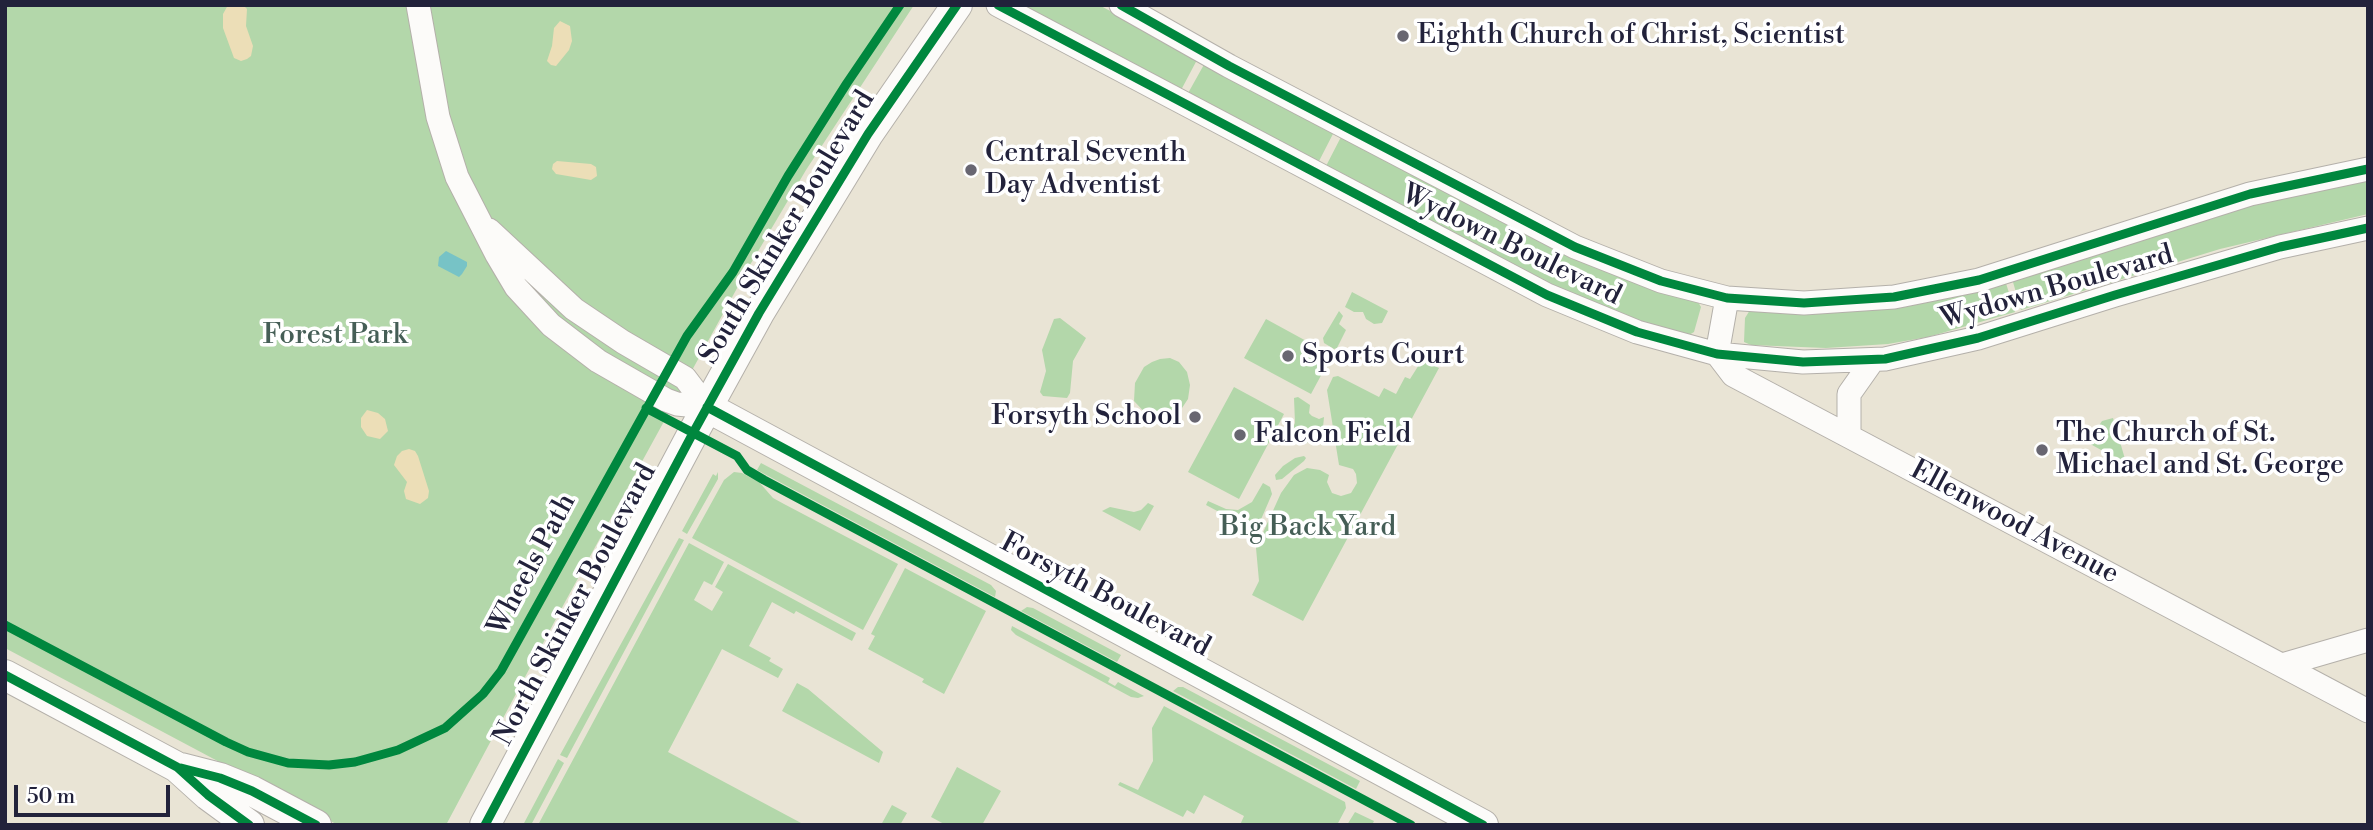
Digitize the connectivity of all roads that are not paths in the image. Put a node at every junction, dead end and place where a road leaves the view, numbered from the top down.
1 (418, 5) edge
2 (957, 5) edge
3 (998, 5) edge
4 (1121, 5) edge
5 (2368, 169) edge
6 (2368, 228) edge
7 (1727, 298) junction
8 (1717, 354) junction
9 (1873, 360) junction
10 (707, 407) junction
11 (1849, 436) junction
12 (2368, 640) edge
13 (2282, 665) junction
14 (5, 675) edge
15 (2368, 711) edge
16 (177, 768) junction
17 (249, 825) edge
18 (316, 825) edge
19 (485, 825) edge
20 (1483, 825) edge

1 - 10 street
2 - 10 main road, South Skinker Boulevard
3 - 8 street, Wydown Boulevard
4 - 7 street, Wydown Boulevard
5 - 7 street, Wydown Boulevard
6 - 9 street, Wydown Boulevard
7 - 8 street
8 - 9 street, Wydown Boulevard
8 - 11 street, Ellenwood Avenue
9 - 11 street
10 - 19 main road, North Skinker Boulevard
10 - 20 main road, Forsyth Boulevard
11 - 13 street, Ellenwood Avenue
12 - 13 street
13 - 15 street, Ellenwood Avenue
14 - 16 main road
16 - 17 main road
16 - 18 main road

